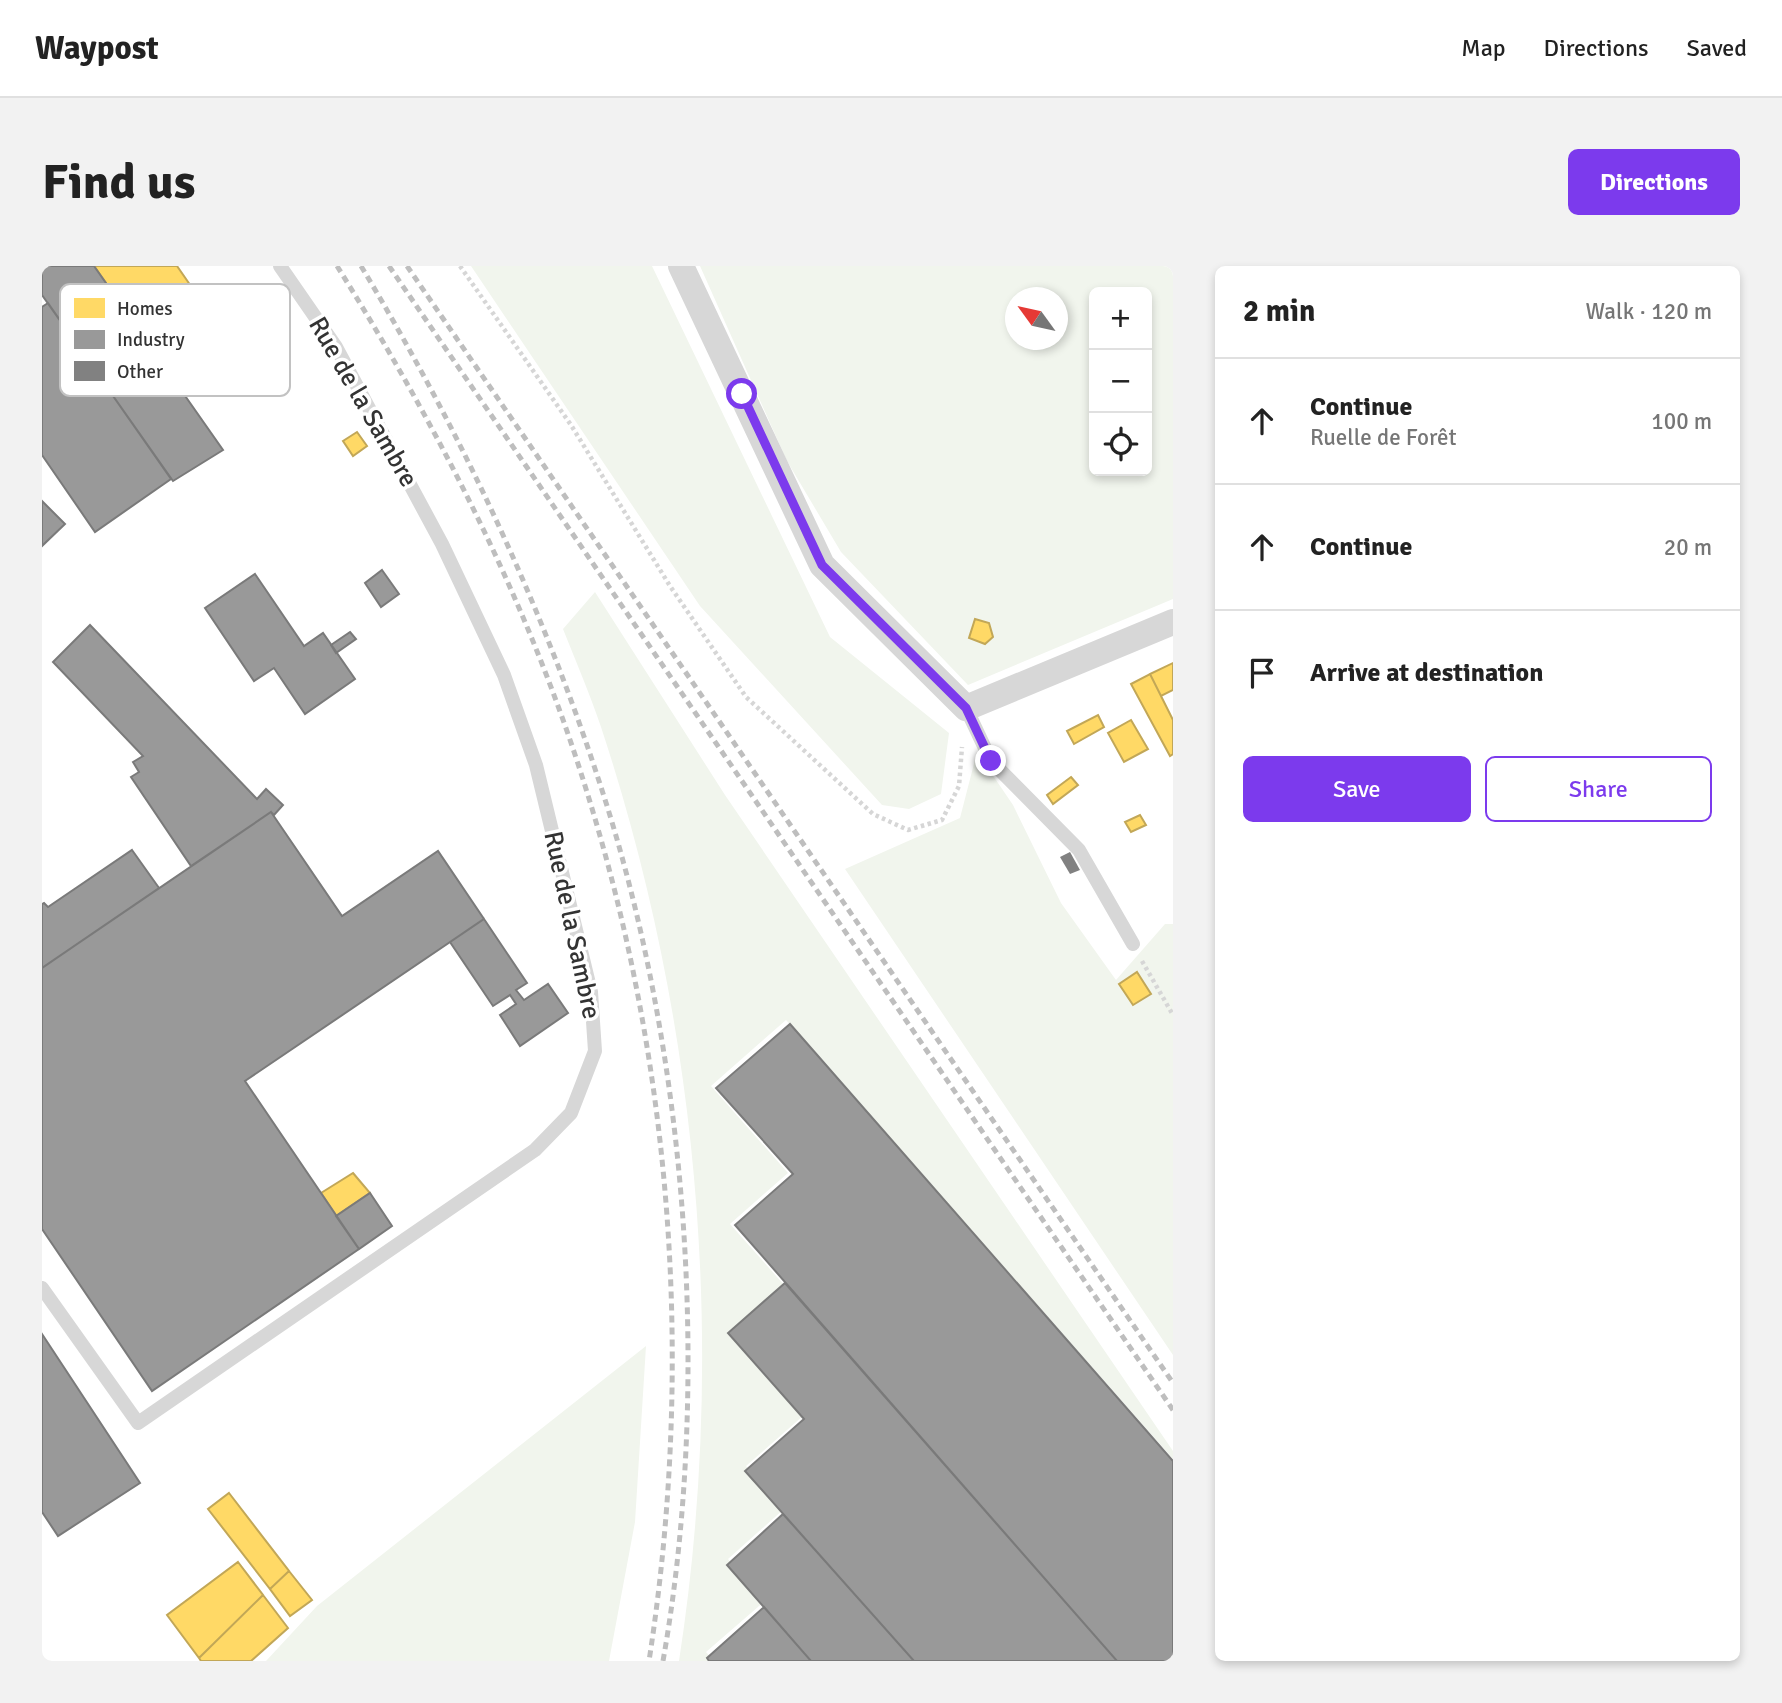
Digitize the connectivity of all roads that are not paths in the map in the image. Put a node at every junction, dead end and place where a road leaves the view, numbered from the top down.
1 (280, 266) edge
2 (681, 266) edge
3 (1173, 622) edge
4 (966, 708) junction
5 (1133, 944) road end
6 (42, 1288) edge

1 - 6 lane, Rue de la Sambre
2 - 4 street
3 - 4 street
4 - 5 lane

